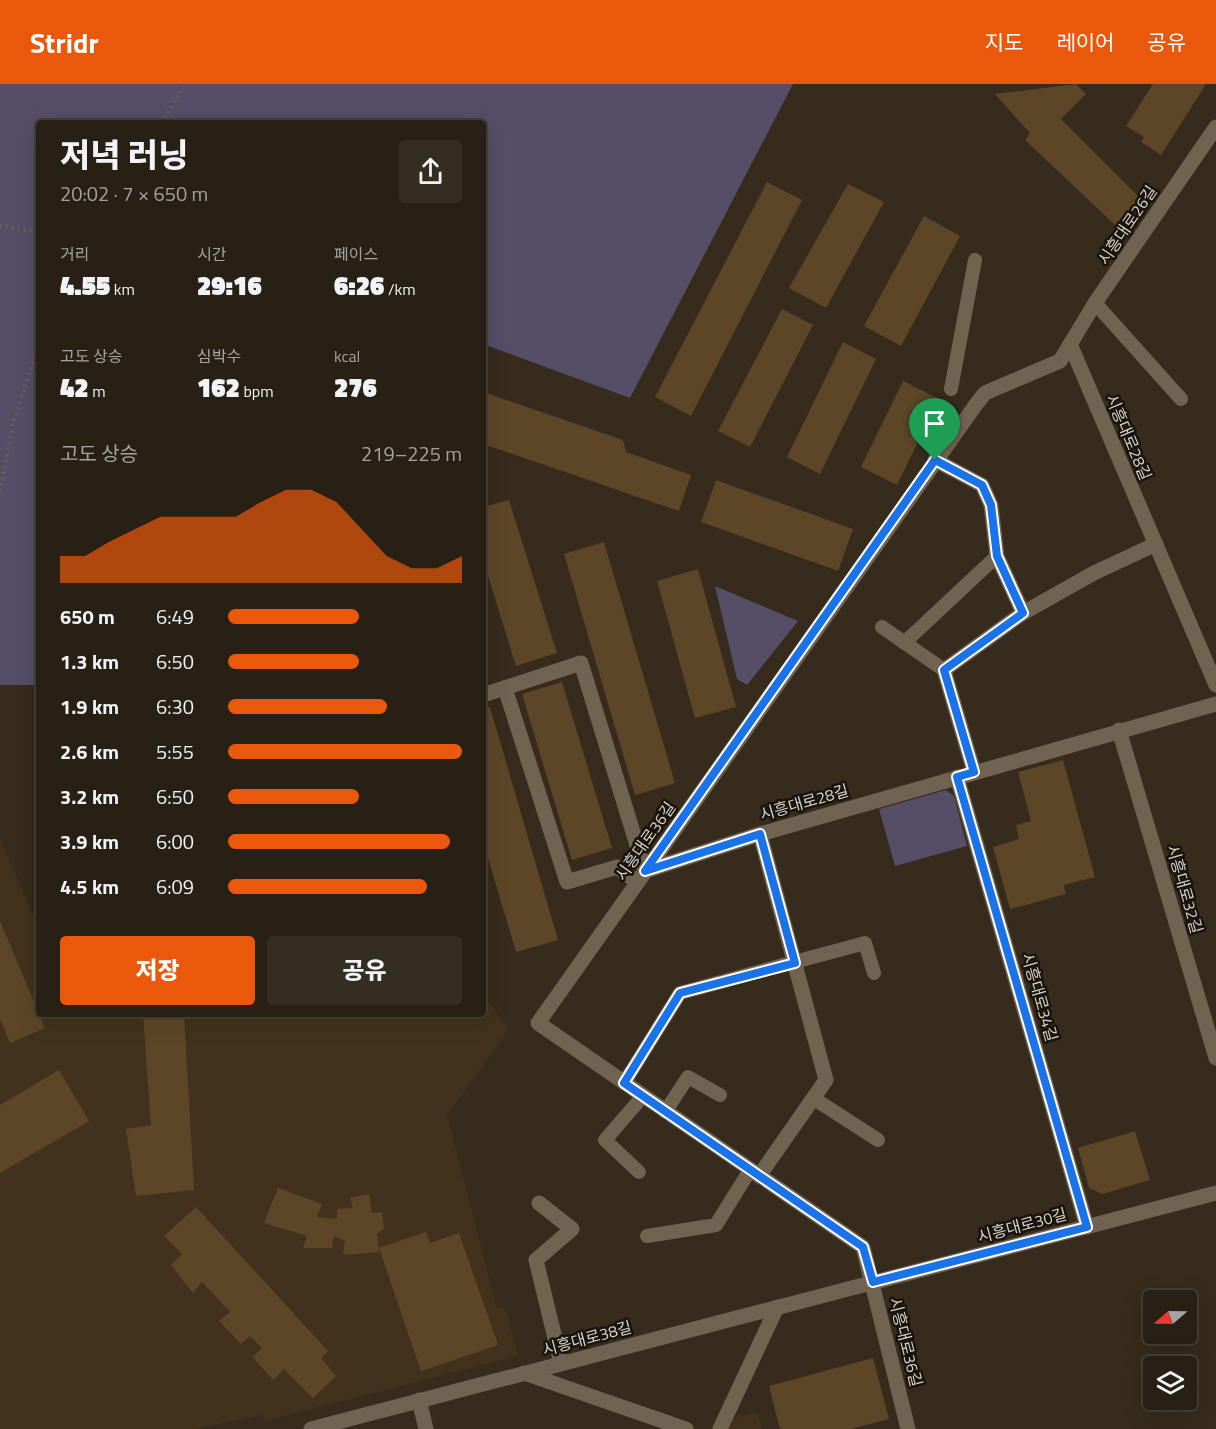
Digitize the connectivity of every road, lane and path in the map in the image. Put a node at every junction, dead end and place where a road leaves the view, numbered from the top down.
1 (185, 84) edge
2 (164, 120) edge
3 (1216, 127) edge
4 (0, 226) edge
5 (36, 232) edge
6 (975, 260) dead end
7 (1095, 303) junction
8 (1070, 344) junction
9 (36, 353) edge
10 (951, 389) dead end
11 (1181, 399) dead end
12 (935, 460) junction
13 (0, 491) edge
14 (1156, 544) junction
15 (997, 556) junction
16 (1023, 613) junction
17 (882, 627) dead end
18 (904, 643) junction
19 (944, 670) junction
20 (1216, 685) edge
21 (505, 688) junction
22 (486, 694) edge
23 (1216, 704) edge
24 (1119, 730) junction
25 (974, 772) junction
26 (957, 777) junction
27 (760, 834) junction
28 (641, 877) junction
29 (795, 963) junction
30 (874, 974) dead end
31 (1216, 1058) edge
32 (624, 1083) junction
33 (720, 1095) dead end
34 (643, 1096) junction
35 (813, 1098) junction
36 (665, 1112) junction
37 (878, 1140) dead end
38 (639, 1172) dead end
39 (755, 1173) junction
40 (1216, 1193) edge
41 (539, 1203) dead end
42 (1087, 1227) junction
43 (647, 1236) dead end
44 (873, 1282) junction
45 (777, 1307) junction
46 (561, 1363) junction
47 (524, 1373) junction
48 (419, 1400) junction
49 (311, 1429) edge
50 (426, 1429) edge
51 (686, 1429) edge
52 (720, 1429) edge
53 (908, 1429) edge

1 - 2 path
3 - 7 street, 시흥대로26길
4 - 5 path
6 - 10 lane
7 - 8 street, 시흥대로26길
7 - 11 lane
8 - 12 street, 시흥대로36길
8 - 14 street, 시흥대로28길
9 - 13 path
12 - 15 street
12 - 28 street, 시흥대로36길
14 - 16 street
14 - 20 street, 시흥대로28길
15 - 16 street
15 - 18 lane
16 - 19 street
17 - 18 lane
18 - 19 lane
19 - 25 street
21 - 22 street
21 - 28 street
21 - 28 street
23 - 24 street, 시흥대로28길
24 - 25 street, 시흥대로28길
24 - 31 street, 시흥대로32길
25 - 26 street, 시흥대로28길
26 - 27 street, 시흥대로28길
26 - 42 street, 시흥대로34길
27 - 28 street, 시흥대로28길
27 - 29 street
28 - 32 street, 시흥대로36길
29 - 30 lane
29 - 32 lane
29 - 35 street
32 - 34 street, 시흥대로36길
33 - 36 lane
34 - 36 street, 시흥대로36길
34 - 38 lane
35 - 37 lane
35 - 39 street
36 - 39 street, 시흥대로36길
39 - 43 lane
39 - 44 street, 시흥대로36길
40 - 42 street, 시흥대로30길
41 - 46 street
42 - 44 street, 시흥대로30길
44 - 45 street, 시흥대로38길
44 - 53 street, 시흥대로36길
45 - 46 street, 시흥대로38길
45 - 52 street
46 - 47 street, 시흥대로38길
47 - 48 street, 시흥대로38길
47 - 51 street
48 - 49 street, 시흥대로38길
48 - 50 street

